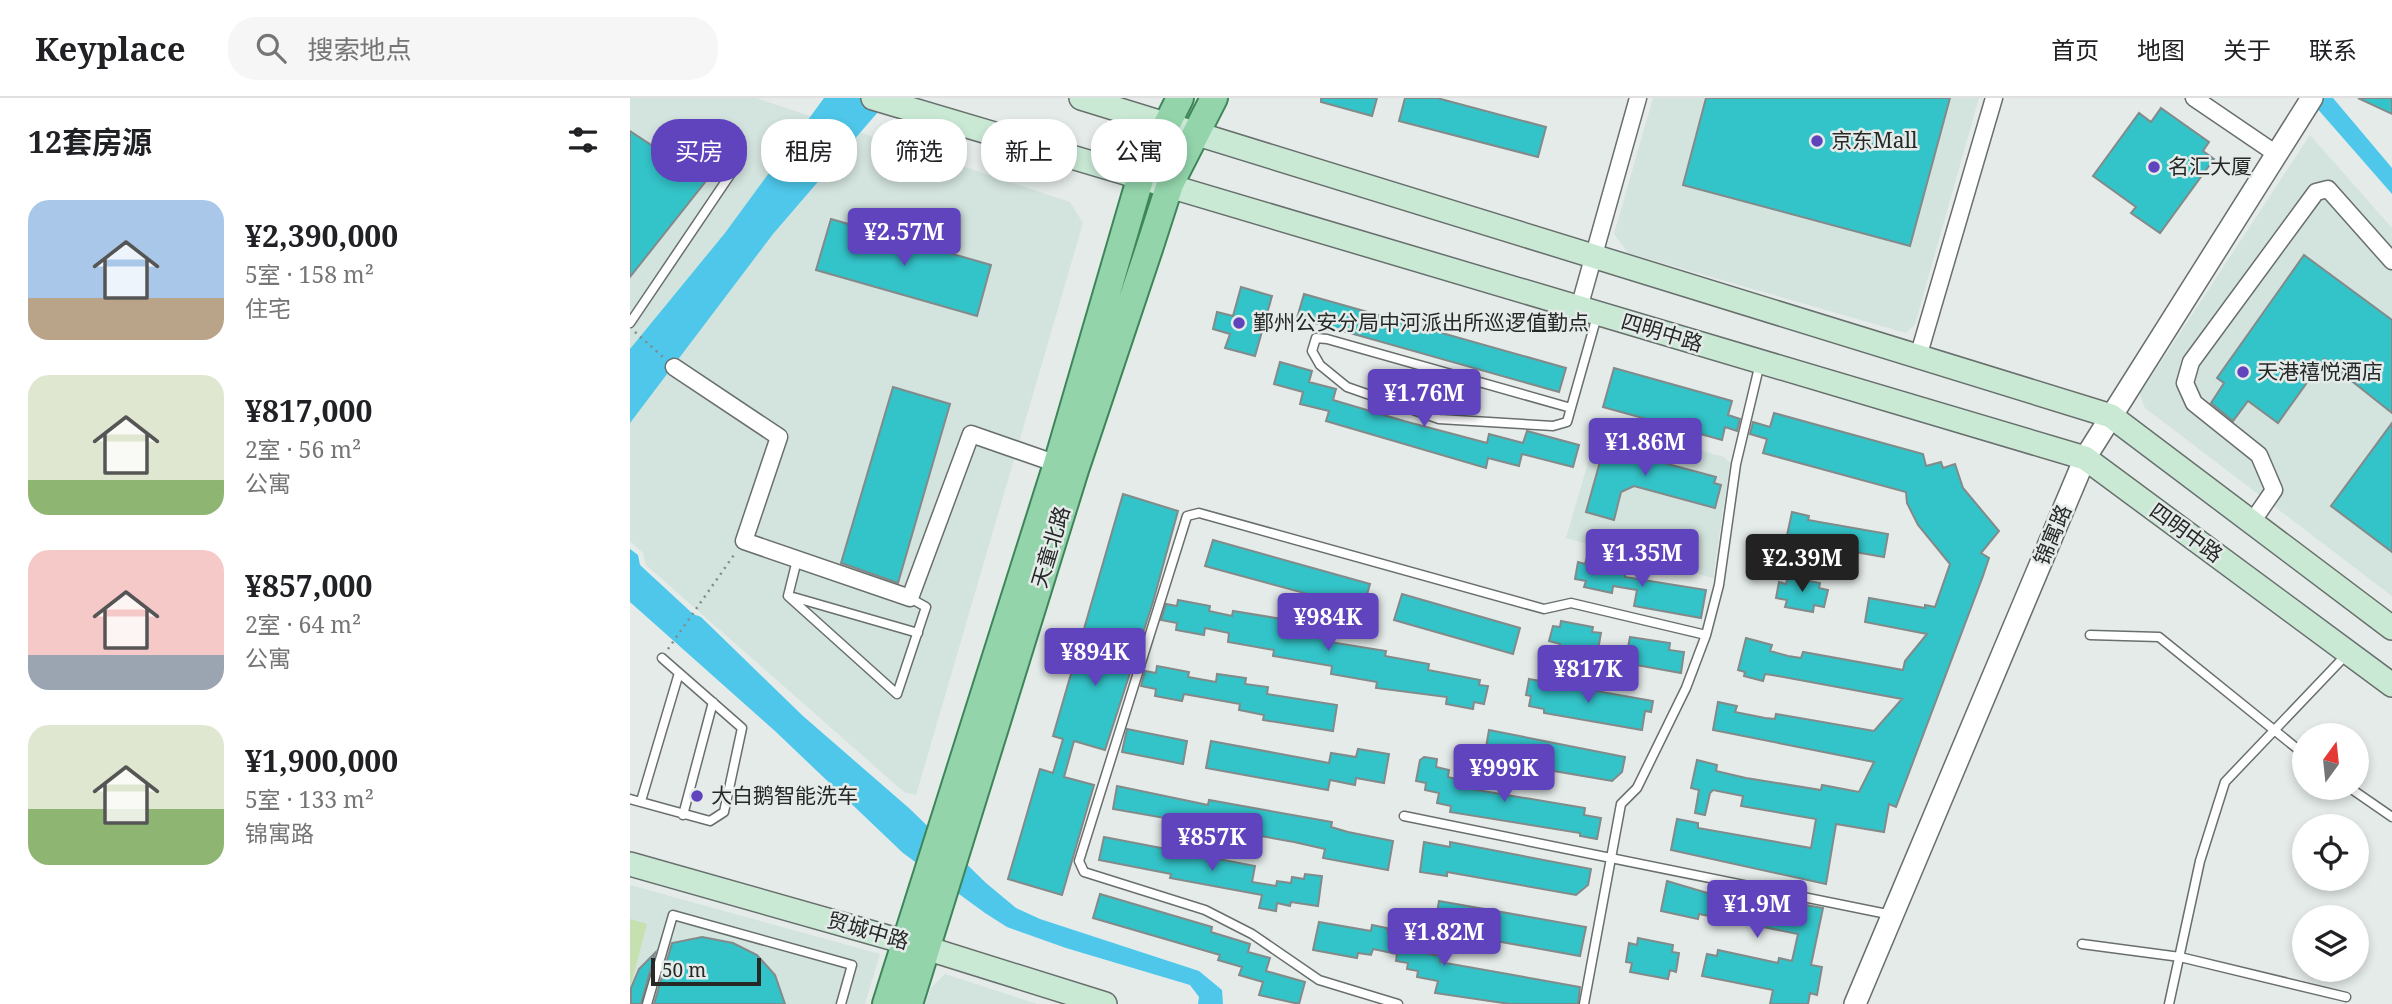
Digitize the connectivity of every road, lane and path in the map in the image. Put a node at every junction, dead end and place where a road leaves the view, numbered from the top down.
1 (873, 98) edge
2 (1081, 98) edge
3 (1181, 98) edge
4 (1214, 98) edge
5 (1638, 98) edge
6 (1994, 98) edge
7 (2193, 98) edge
8 (2312, 98) edge
9 (1150, 119) edge
10 (1170, 119) edge
11 (1187, 129) edge
12 (1197, 132) junction
13 (2275, 153) junction
14 (1091, 161) edge
15 (725, 182) edge
16 (1139, 182) edge
17 (1163, 182) edge
18 (1170, 184) junction
19 (1594, 256) junction
20 (2392, 261) edge
21 (1588, 311) junction
22 (630, 323) edge
23 (639, 337) dead end
24 (1918, 357) junction
25 (1760, 362) junction
26 (674, 367) joint
27 (1571, 408) junction
28 (2111, 416) junction
29 (2085, 458) junction
30 (1066, 467) junction
31 (2252, 522) junction
32 (744, 541) junction
33 (797, 560) junction
34 (788, 596) junction
35 (910, 598) junction
36 (2392, 628) edge
37 (918, 634) junction
38 (1706, 635) junction
39 (2090, 635) dead end
40 (2348, 653) junction
41 (662, 658) joint
42 (680, 673) junction
43 (2392, 685) edge
44 (713, 702) junction
45 (2273, 732) junction
46 (2292, 746) edge
47 (630, 799) edge
48 (2367, 800) edge
49 (641, 802) junction
50 (683, 815) junction
51 (1404, 816) dead end
52 (2392, 817) edge
53 (1610, 859) junction
54 (630, 864) edge
55 (1892, 915) junction
56 (2082, 944) dead end
57 (916, 945) junction
58 (2180, 957) junction
59 (2346, 997) dead end
60 (647, 1004) edge
61 (841, 1004) edge
62 (886, 1004) edge
63 (909, 1004) edge
64 (1105, 1004) edge
65 (1398, 1004) edge
66 (1584, 1004) edge
67 (1855, 1004) edge
68 (2169, 1004) edge

1 - 14 main road, 四明中路
2 - 9 main road
3 - 10 main road
4 - 12 main road, 天童北路
5 - 19 street
6 - 24 street
7 - 13 street
8 - 13 street, 锦寓路
11 - 12 main road
12 - 18 main road, 天童北路
12 - 19 main road
13 - 28 street, 锦寓路
15 - 22 lane
16 - 30 main road
17 - 18 main road, 四明中路
18 - 21 main road, 四明中路
18 - 30 main road, 天童北路
19 - 21 street
19 - 24 main road
20 - 31 street
21 - 25 main road, 四明中路
21 - 27 lane
23 - 26 path
24 - 28 main road
25 - 29 main road, 四明中路
25 - 38 lane
26 - 32 street
27 - 27 lane
28 - 29 street, 锦寓路
28 - 31 main road
29 - 40 main road, 四明中路
29 - 55 street, 锦寓路
30 - 35 street
30 - 57 main road, 天童北路
31 - 36 main road
32 - 33 street
32 - 41 path
33 - 34 lane
33 - 35 street
34 - 37 lane
34 - 37 lane
35 - 37 lane
38 - 53 lane
38 - 65 lane
39 - 45 lane
40 - 43 main road, 四明中路
40 - 45 lane
41 - 42 lane
42 - 44 lane
42 - 49 lane
44 - 50 lane
44 - 50 lane
45 - 46 lane
45 - 58 lane
47 - 49 lane
48 - 52 lane
49 - 50 lane
51 - 53 lane
53 - 55 lane
53 - 66 lane
54 - 57 main road, 贸城中路
55 - 67 street, 锦寓路
56 - 58 lane
57 - 62 main road
57 - 63 main road, 天童北路
57 - 64 main road, 贸城中路
58 - 59 lane
58 - 68 lane
60 - 61 lane

